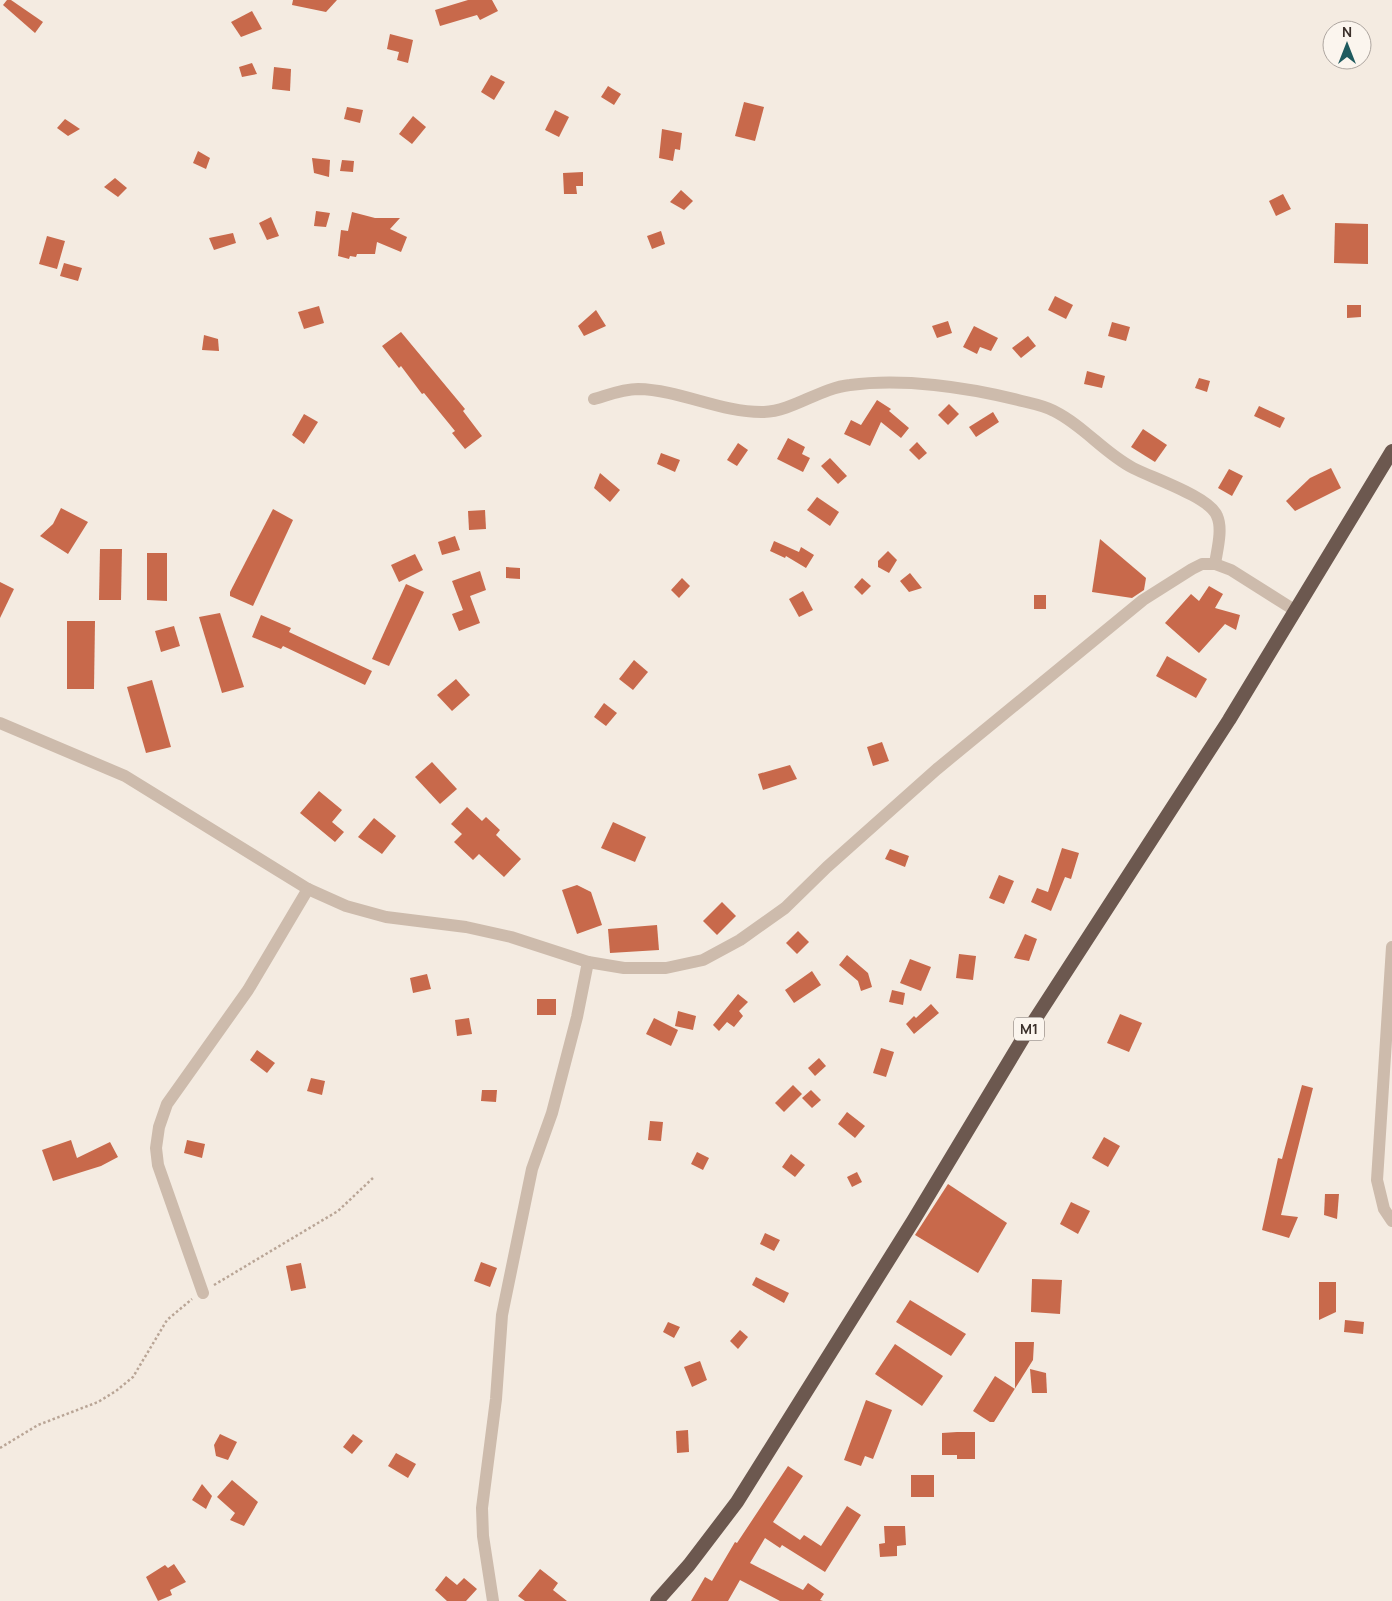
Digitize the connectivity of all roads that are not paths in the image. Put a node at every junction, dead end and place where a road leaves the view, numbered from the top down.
1 (594, 399) dead end
2 (1392, 451) edge
3 (1215, 564) junction
4 (1296, 611) junction
5 (0, 723) edge
6 (308, 889) junction
7 (1392, 947) edge
8 (588, 962) junction
9 (1392, 1222) edge
10 (203, 1293) road end
11 (493, 1601) edge
12 (657, 1601) edge

1 - 3 street
2 - 4 highway, M1
3 - 4 street
3 - 8 street
4 - 12 highway, M1
5 - 6 street
6 - 8 street
6 - 10 street
7 - 9 street
8 - 11 street

